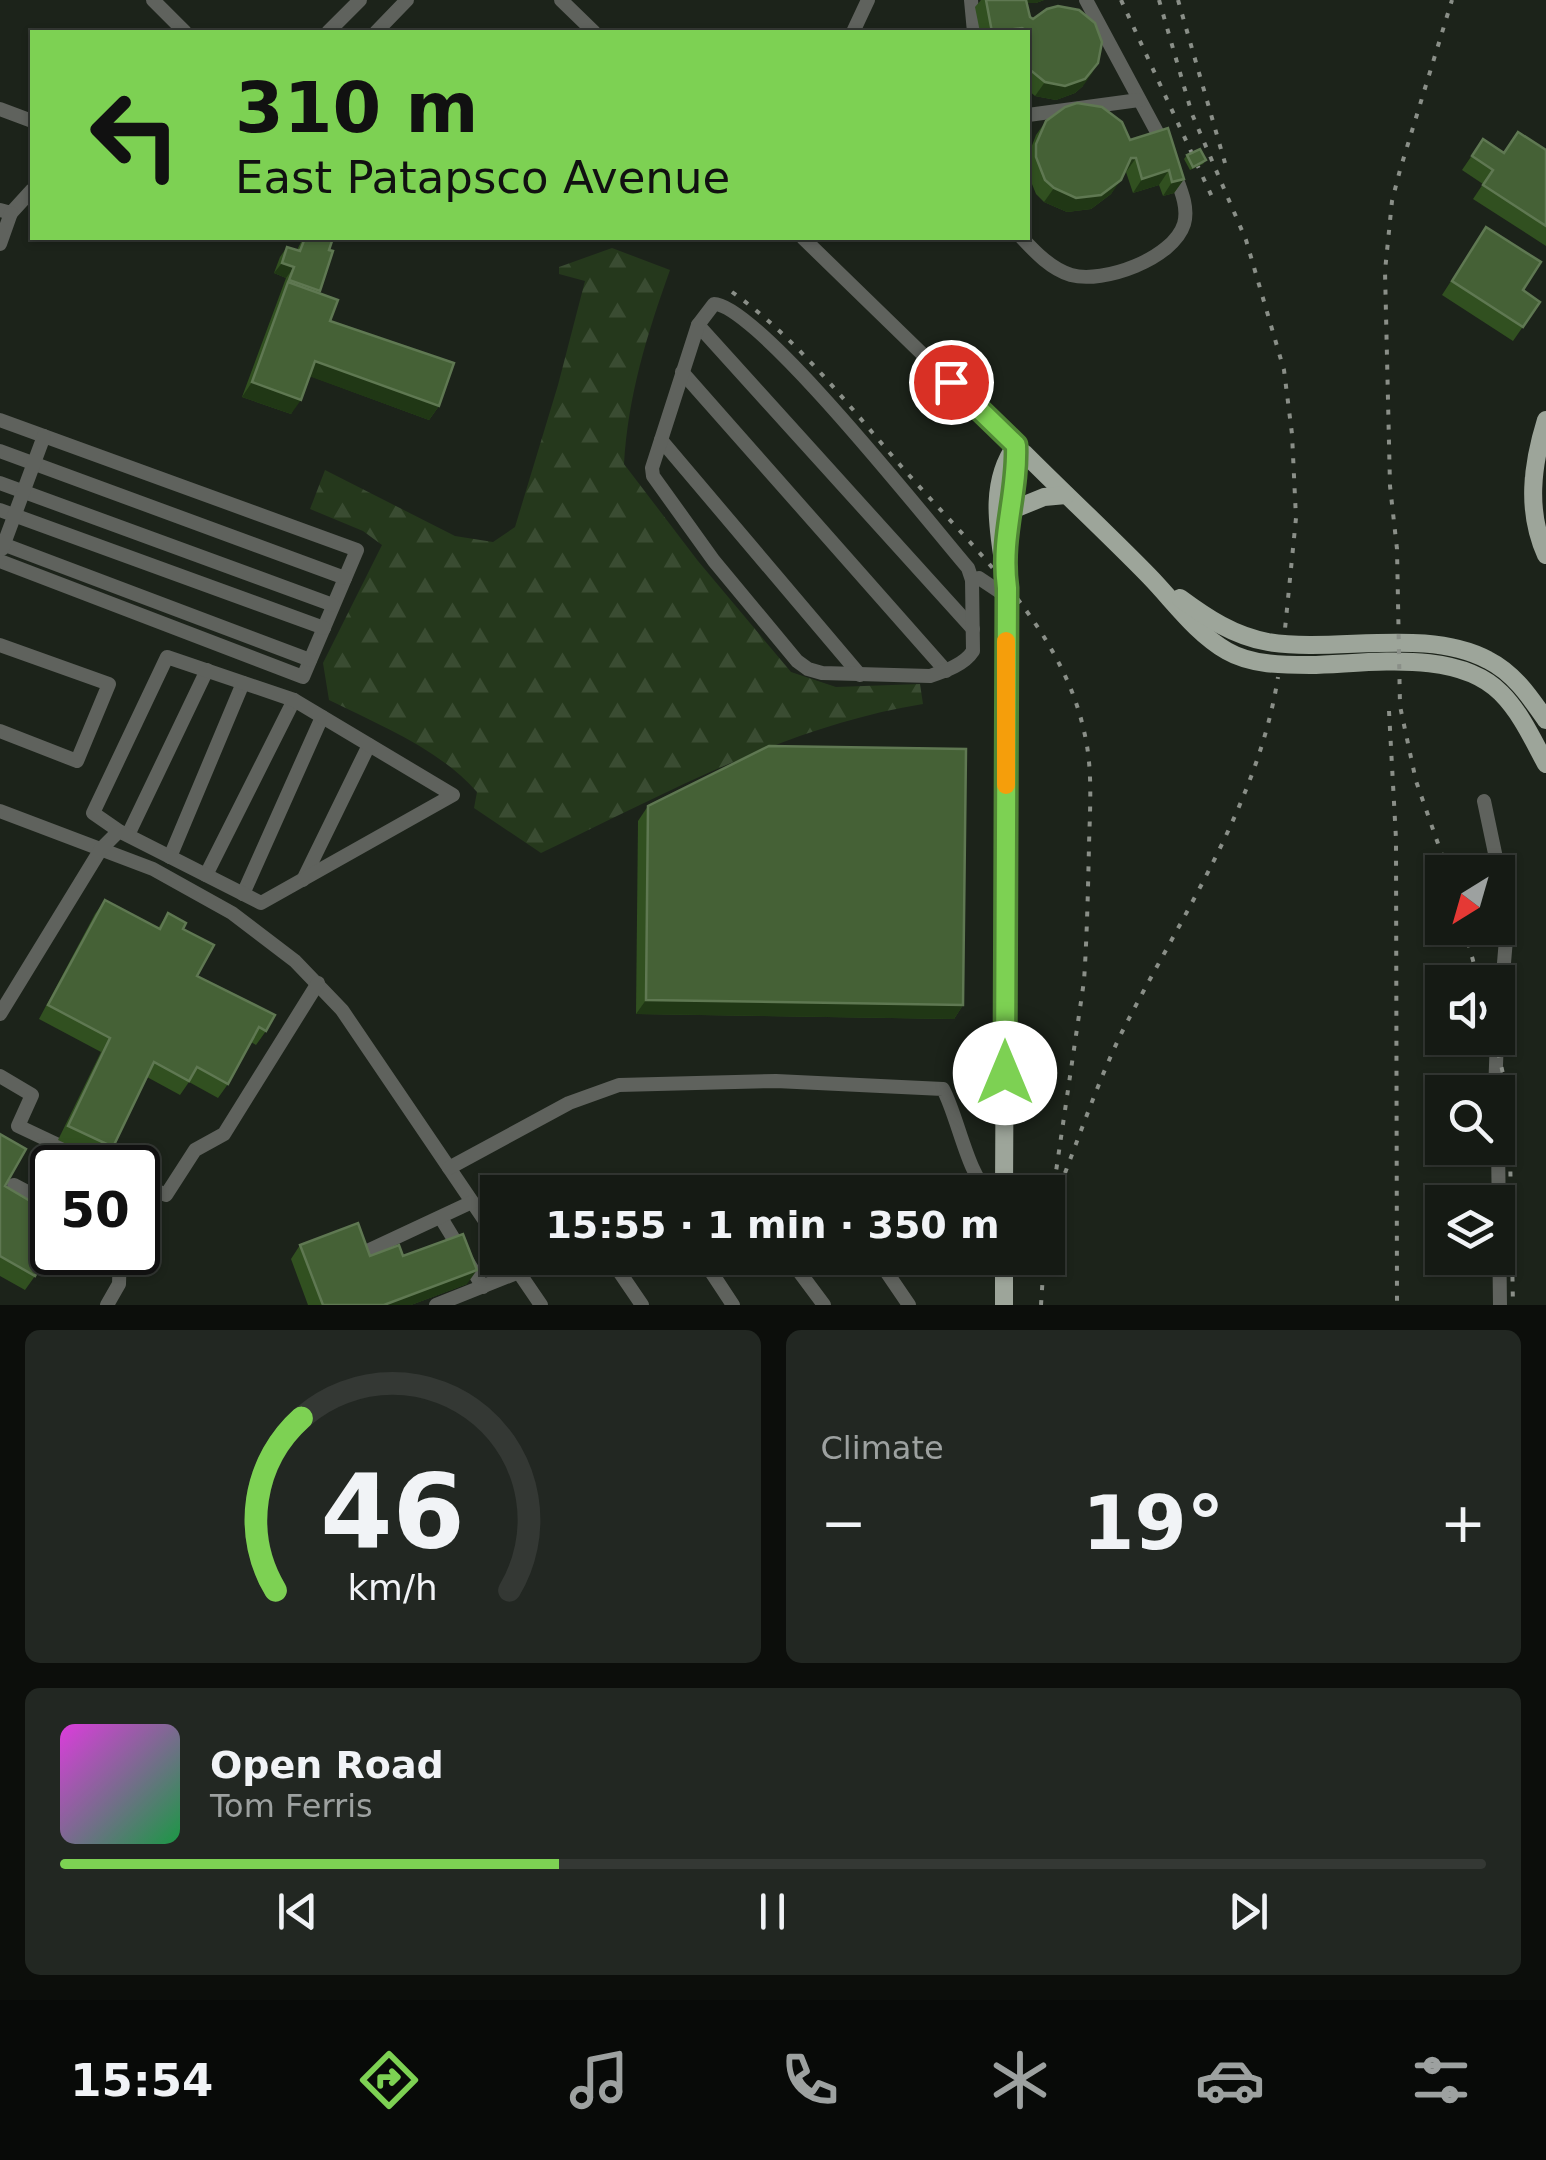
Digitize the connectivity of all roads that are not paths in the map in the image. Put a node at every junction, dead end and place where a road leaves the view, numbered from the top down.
1 (153, 0) edge
2 (360, 0) edge
3 (407, 0) edge
4 (561, 0) edge
5 (868, 0) edge
6 (971, 0) edge
7 (1086, 0) edge
8 (182, 30) edge
9 (330, 30) edge
10 (378, 30) edge
11 (592, 30) edge
12 (854, 30) edge
13 (974, 30) edge
14 (1139, 100) junction
15 (0, 110) edge
16 (1030, 116) edge
17 (30, 119) edge
18 (30, 192) edge
19 (6, 211) edge
20 (805, 240) edge
21 (1024, 240) edge
22 (0, 244) edge
23 (698, 325) junction
24 (682, 372) junction
25 (0, 420) edge
26 (1546, 420) edge
27 (44, 436) junction
28 (661, 440) junction
29 (1020, 449) junction
30 (0, 450) edge
31 (34, 463) junction
32 (0, 482) edge
33 (23, 491) junction
34 (1066, 495) junction
35 (1008, 512) junction
36 (7, 513) edge
37 (1, 551) edge
38 (1546, 555) edge
39 (1003, 558) junction
40 (345, 578) junction
41 (1151, 578) junction
42 (972, 580) junction
43 (1006, 596) junction
44 (334, 606) junction
45 (324, 628) junction
46 (974, 630) junction
47 (0, 645) edge
48 (207, 670) junction
49 (946, 671) junction
50 (860, 674) junction
51 (243, 683) junction
52 (294, 700) junction
53 (1543, 712) edge
54 (1520, 717) junction
55 (322, 718) junction
56 (0, 732) edge
57 (369, 745) junction
58 (1546, 752) edge
59 (1546, 764) edge
60 (1484, 800) dead end
61 (0, 811) edge
62 (124, 833) junction
63 (101, 849) junction
64 (170, 856) junction
65 (206, 875) junction
66 (303, 880) junction
67 (243, 894) junction
68 (1503, 965) edge
69 (318, 983) junction
70 (0, 1014) edge
71 (0, 1076) edge
72 (58, 1145) edge
73 (1498, 1165) edge
74 (449, 1168) junction
75 (976, 1175) edge
76 (1004, 1175) edge
77 (14, 1185) edge
78 (160, 1192) edge
79 (30, 1193) edge
80 (472, 1202) junction
81 (480, 1214) edge
82 (441, 1218) junction
83 (365, 1252) edge
84 (119, 1275) edge
85 (511, 1275) edge
86 (520, 1275) edge
87 (622, 1275) edge
88 (713, 1275) edge
89 (802, 1275) edge
90 (889, 1275) edge
91 (1004, 1275) edge
92 (483, 1287) junction
93 (107, 1305) edge
94 (436, 1305) edge
95 (541, 1305) edge
96 (642, 1305) edge
97 (733, 1305) edge
98 (824, 1305) edge
99 (909, 1305) edge
100 (1004, 1305) edge
101 (1500, 1305) edge

1 - 8 street
2 - 9 street
3 - 10 street
4 - 11 street
5 - 12 street
6 - 13 street
7 - 14 street
14 - 16 street
14 - 21 street
15 - 17 street
18 - 19 street
19 - 22 street
20 - 29 street
23 - 24 street
23 - 42 street
23 - 46 street
24 - 28 street
24 - 49 street
25 - 27 street
26 - 38 main road
27 - 31 street
27 - 40 street
28 - 50 street
28 - 50 street
29 - 34 main road
29 - 35 main road
29 - 39 main road
30 - 31 street
31 - 33 street
31 - 40 street
32 - 33 street
33 - 36 street
33 - 44 street
34 - 35 main road
34 - 41 main road
35 - 39 main road
36 - 37 street
36 - 45 street
37 - 45 street
39 - 43 main road
40 - 44 street
41 - 53 main road
41 - 54 main road
42 - 43 street
42 - 46 street
43 - 76 main road
44 - 45 street
46 - 49 street
47 - 56 street
48 - 51 street
48 - 62 street
48 - 62 street
49 - 50 street
51 - 52 street
51 - 64 street
52 - 55 street
52 - 65 street
54 - 58 main road
54 - 59 main road
55 - 57 street
55 - 67 street
57 - 66 street
57 - 66 street
60 - 68 street
61 - 63 street
62 - 63 street
62 - 64 street
63 - 69 street
63 - 70 street
64 - 65 street
65 - 67 street
66 - 67 street
69 - 74 street
69 - 78 street
71 - 72 street
73 - 101 street
74 - 75 street
74 - 80 street
77 - 79 street
80 - 81 street
80 - 82 street
82 - 83 street
82 - 92 street
84 - 93 street
85 - 92 street
86 - 95 street
87 - 96 street
88 - 97 street
89 - 98 street
90 - 99 street
91 - 100 main road
92 - 94 street

